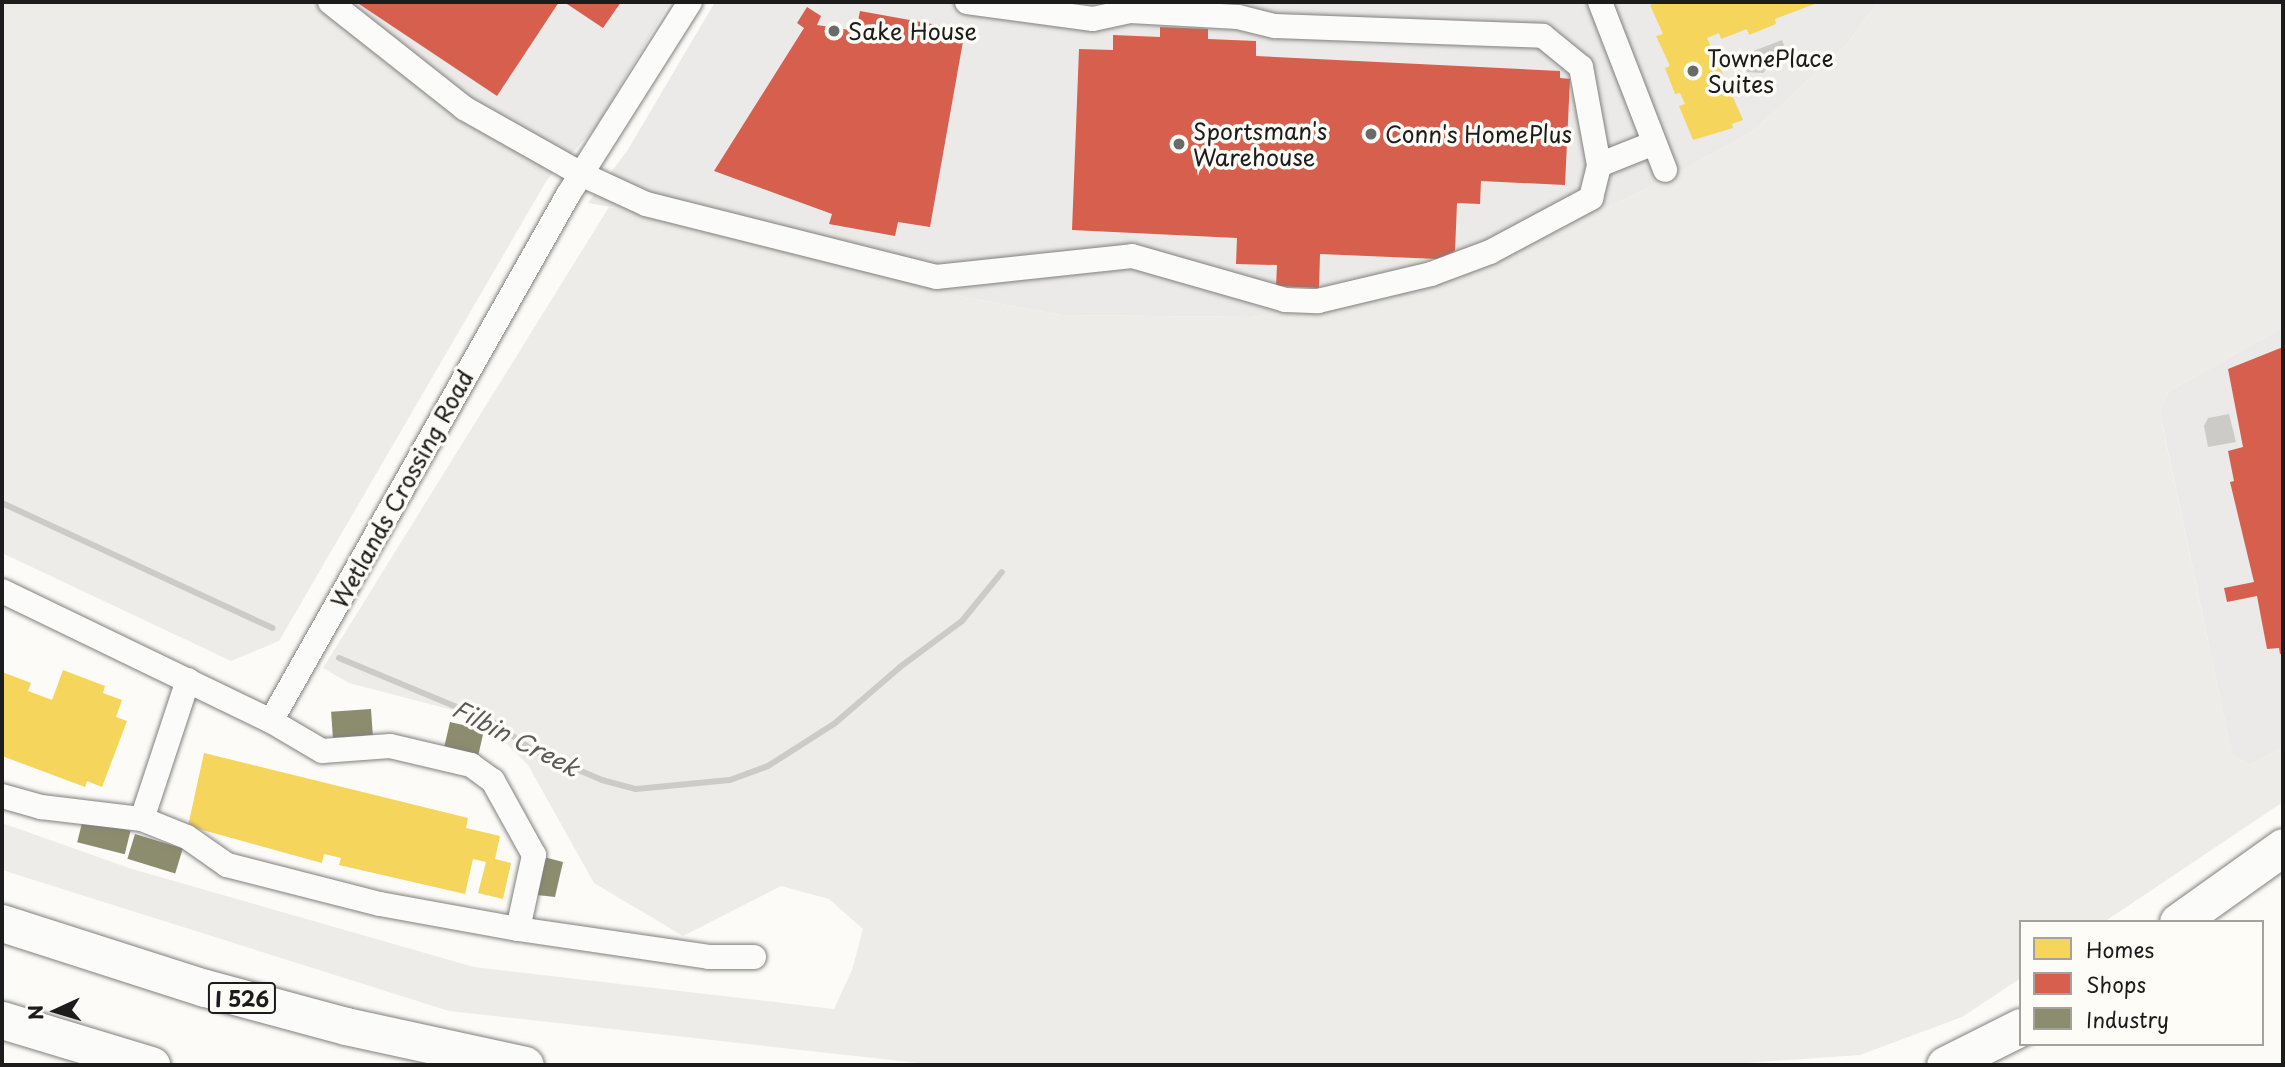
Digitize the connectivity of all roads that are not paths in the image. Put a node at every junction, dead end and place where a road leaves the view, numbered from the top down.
1 (330, 2) edge
2 (690, 2) edge
3 (967, 2) edge
4 (1600, 2) edge
5 (1654, 143) junction
6 (1599, 165) junction
7 (1665, 170) dead end
8 (581, 174) junction
9 (2, 591) edge
10 (188, 680) junction
11 (271, 721) junction
12 (2, 796) edge
13 (142, 819) junction
14 (2283, 847) edge
15 (2181, 920) edge
16 (2, 923) edge
17 (518, 929) junction
18 (754, 957) dead end
19 (2, 1020) edge
20 (2019, 1028) edge
21 (151, 1065) edge
22 (525, 1065) edge
23 (1945, 1065) edge

1 - 8 street
2 - 8 street, Wetlands Crossing Road
3 - 6 street
4 - 5 street
5 - 6 street
5 - 7 street
6 - 8 street
8 - 11 street, Wetlands Crossing Road
9 - 10 street
10 - 11 street
10 - 13 street
11 - 17 street
12 - 13 street
13 - 17 street
14 - 15 highway
16 - 22 highway, I 526
17 - 18 street
19 - 21 highway
20 - 23 highway

